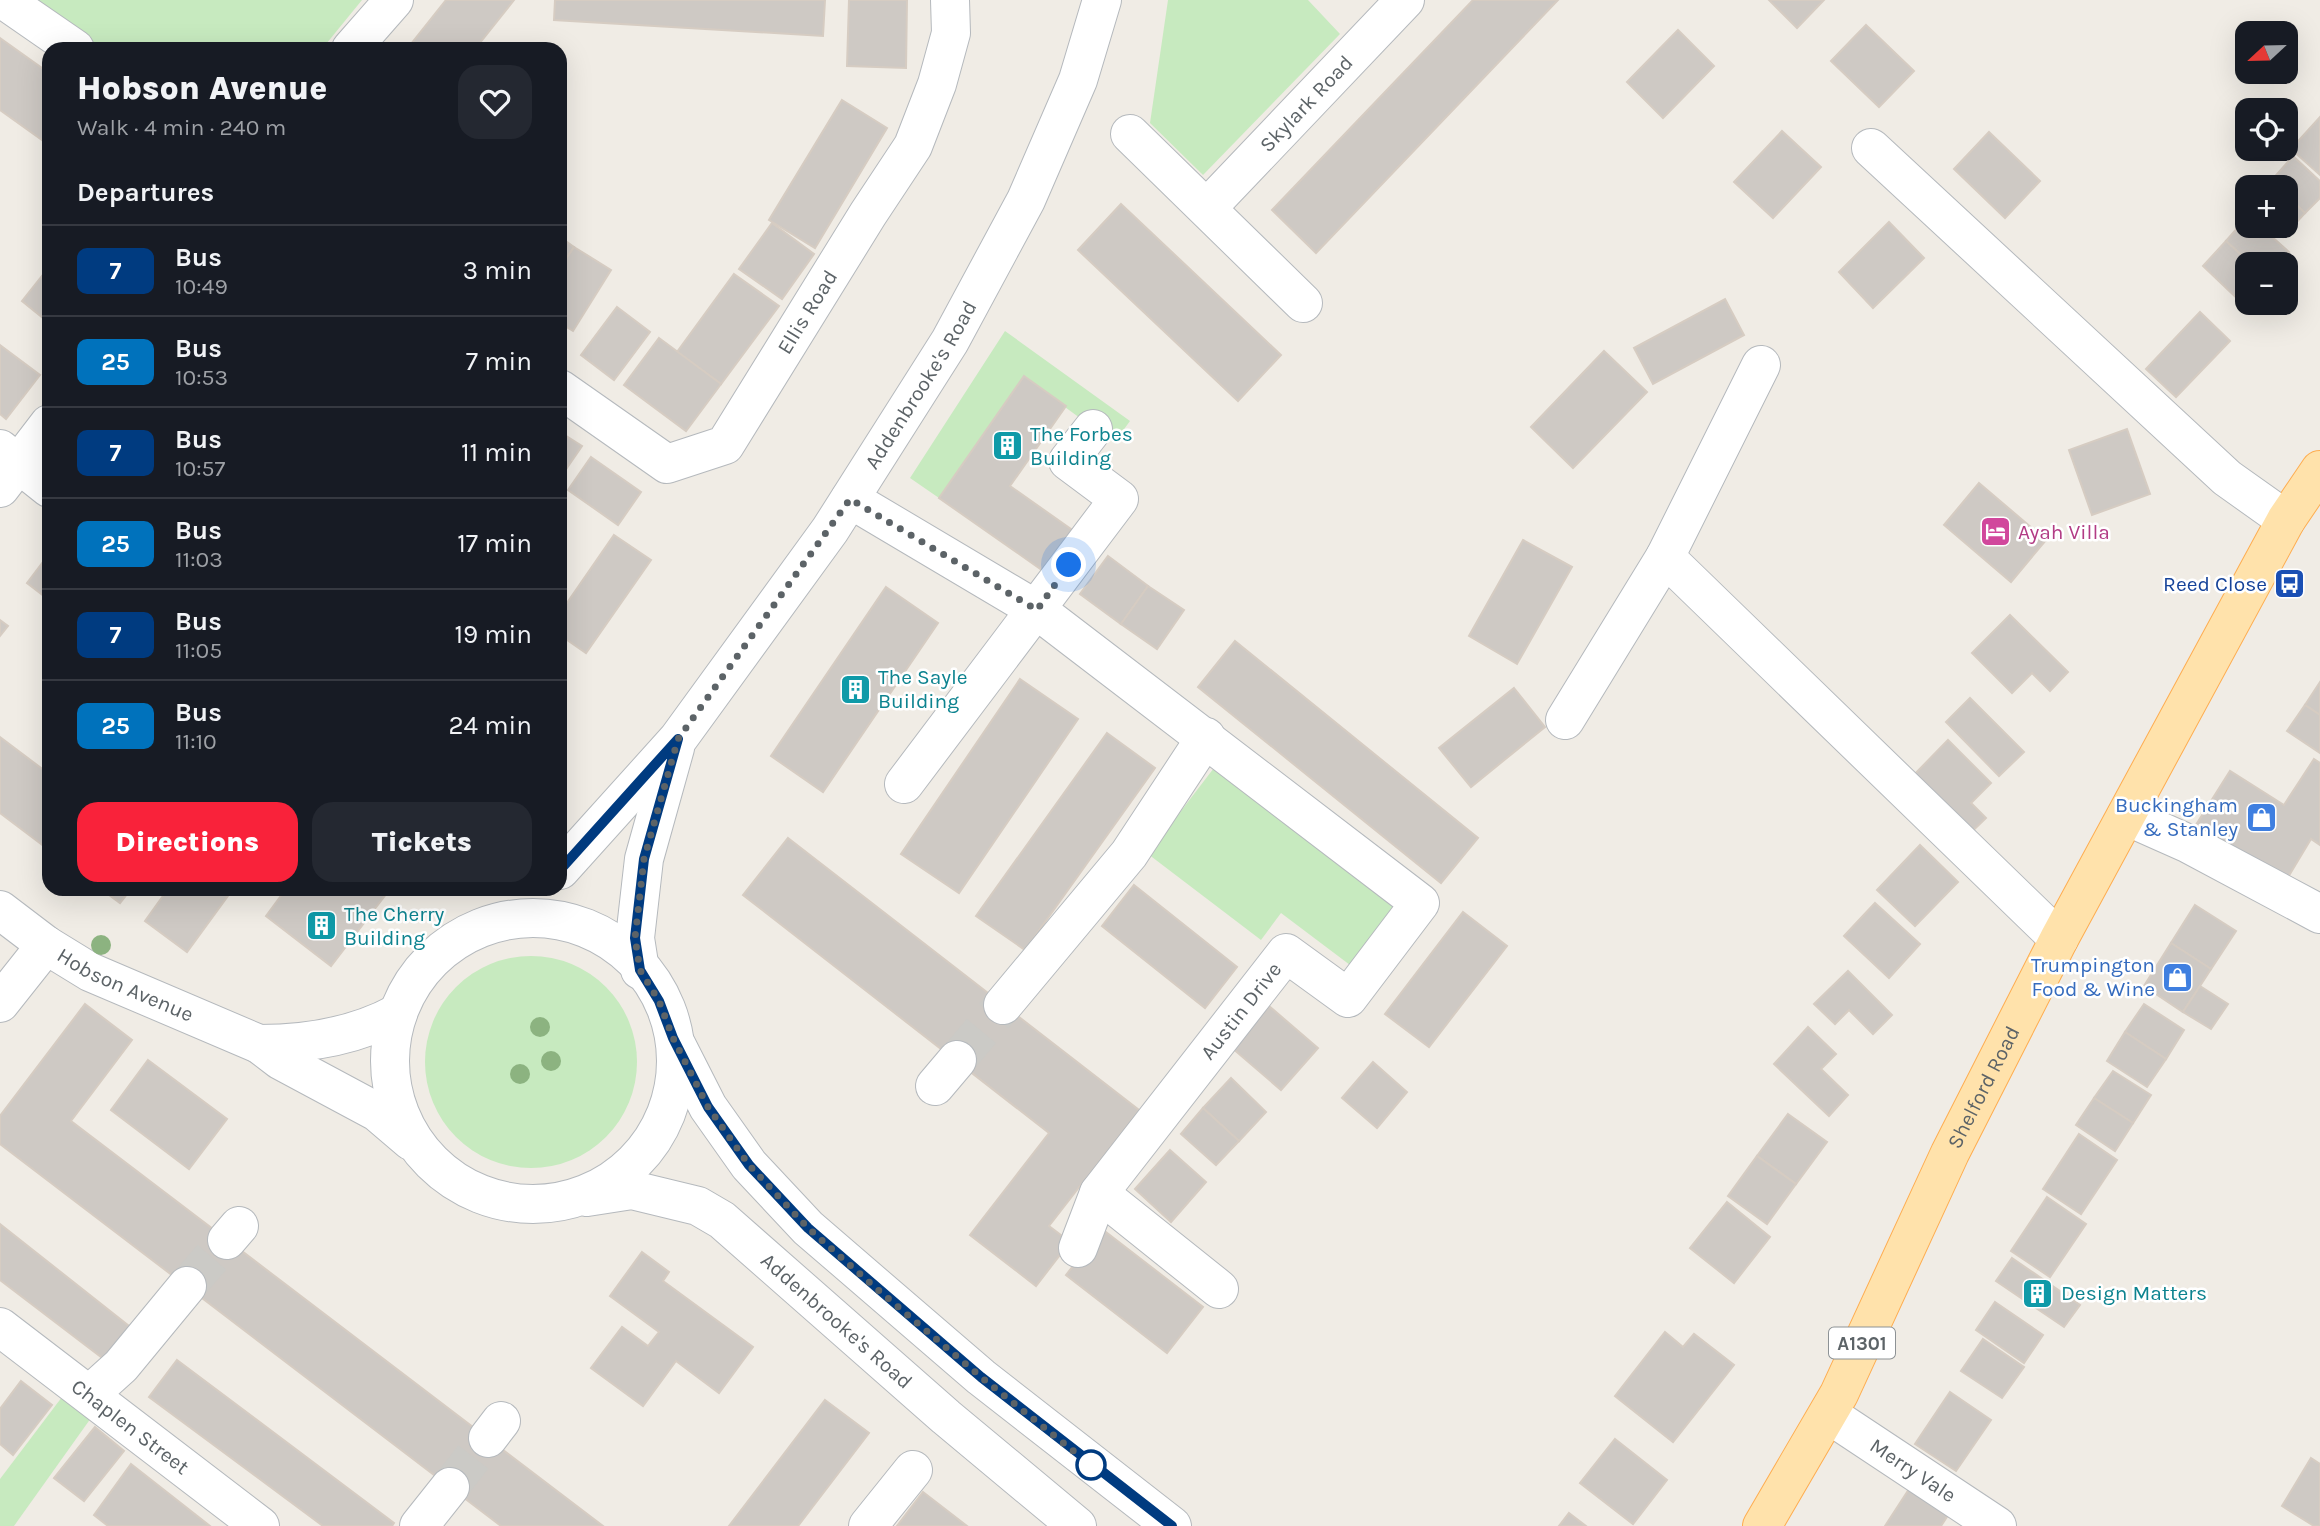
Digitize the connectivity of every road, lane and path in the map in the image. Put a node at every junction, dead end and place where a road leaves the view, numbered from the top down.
1 (4, 0) edge
2 (394, 0) edge
3 (950, 0) edge
4 (1102, 0) edge
5 (1405, 0) edge
6 (65, 42) edge
7 (357, 42) edge
8 (1130, 135) dead end
9 (1871, 148) dead end
10 (1207, 208) junction
11 (1303, 303) dead end
12 (1761, 365) dead end
13 (567, 394) edge
14 (1093, 429) dead end
15 (42, 431) edge
16 (6, 467) edge
17 (2320, 470) edge
18 (42, 485) edge
19 (850, 499) junction
20 (2286, 520) junction
21 (1665, 557) junction
22 (1037, 610) junction
23 (1565, 720) dead end
24 (1206, 737) junction
25 (678, 739) junction
26 (904, 784) dead end
27 (2126, 816) junction
28 (567, 862) edge
29 (531, 896) edge
30 (0, 910) edge
31 (2320, 914) edge
32 (491, 926) junction
33 (2059, 939) junction
34 (46, 945) junction
35 (640, 970) junction
36 (0, 1003) edge
37 (1003, 1005) tunnel mouth
38 (398, 1013) junction
39 (673, 1038) junction
40 (259, 1044) junction
41 (416, 1144) junction
42 (1098, 1193) junction
43 (564, 1200) junction
44 (1078, 1248) dead end
45 (187, 1286) tunnel mouth
46 (1219, 1289) dead end
47 (0, 1327) edge
48 (90, 1394) junction
49 (1828, 1414) junction
50 (913, 1469) dead end
51 (450, 1487) tunnel mouth
52 (260, 1526) edge
53 (419, 1526) edge
54 (869, 1526) edge
55 (1077, 1526) edge
56 (1172, 1526) edge
57 (1762, 1526) edge
58 (1997, 1526) edge

1 - 6 street
2 - 7 street
3 - 13 street, Ellis Road
4 - 19 street, Addenbrooke's Road
5 - 10 street, Skylark Road
8 - 10 street
9 - 20 street
10 - 11 street
12 - 21 street
14 - 22 street
15 - 16 street
16 - 18 street
17 - 20 main road, Shelford Road / A1301
19 - 22 street, Austin Drive
19 - 25 street, Addenbrooke's Road
20 - 27 main road, Shelford Road / A1301
21 - 23 street
21 - 33 street
22 - 24 street, Austin Drive
22 - 26 street
24 - 37 street
24 - 42 street, Austin Drive
25 - 28 street, Addenbrooke's Road
25 - 35 street, Addenbrooke's Road
27 - 31 street
27 - 33 main road, Shelford Road / A1301
29 - 32 street
30 - 34 street, Hobson Avenue
32 - 35 street
32 - 38 street
33 - 49 main road, Shelford Road / A1301
34 - 36 street
34 - 40 street, Hobson Avenue
35 - 39 street
38 - 40 street, Hobson Avenue
38 - 41 street
39 - 43 street
39 - 56 street
40 - 41 street, Hobson Avenue
41 - 43 street, Addenbrooke's Road
42 - 44 street, Austin Drive
42 - 46 street
43 - 55 street, Addenbrooke's Road
45 - 48 street
47 - 48 street, Chaplen Street
48 - 52 street, Chaplen Street
49 - 57 main road, Shelford Road / A1301
49 - 58 street, Merry Vale
50 - 54 street
51 - 53 street

